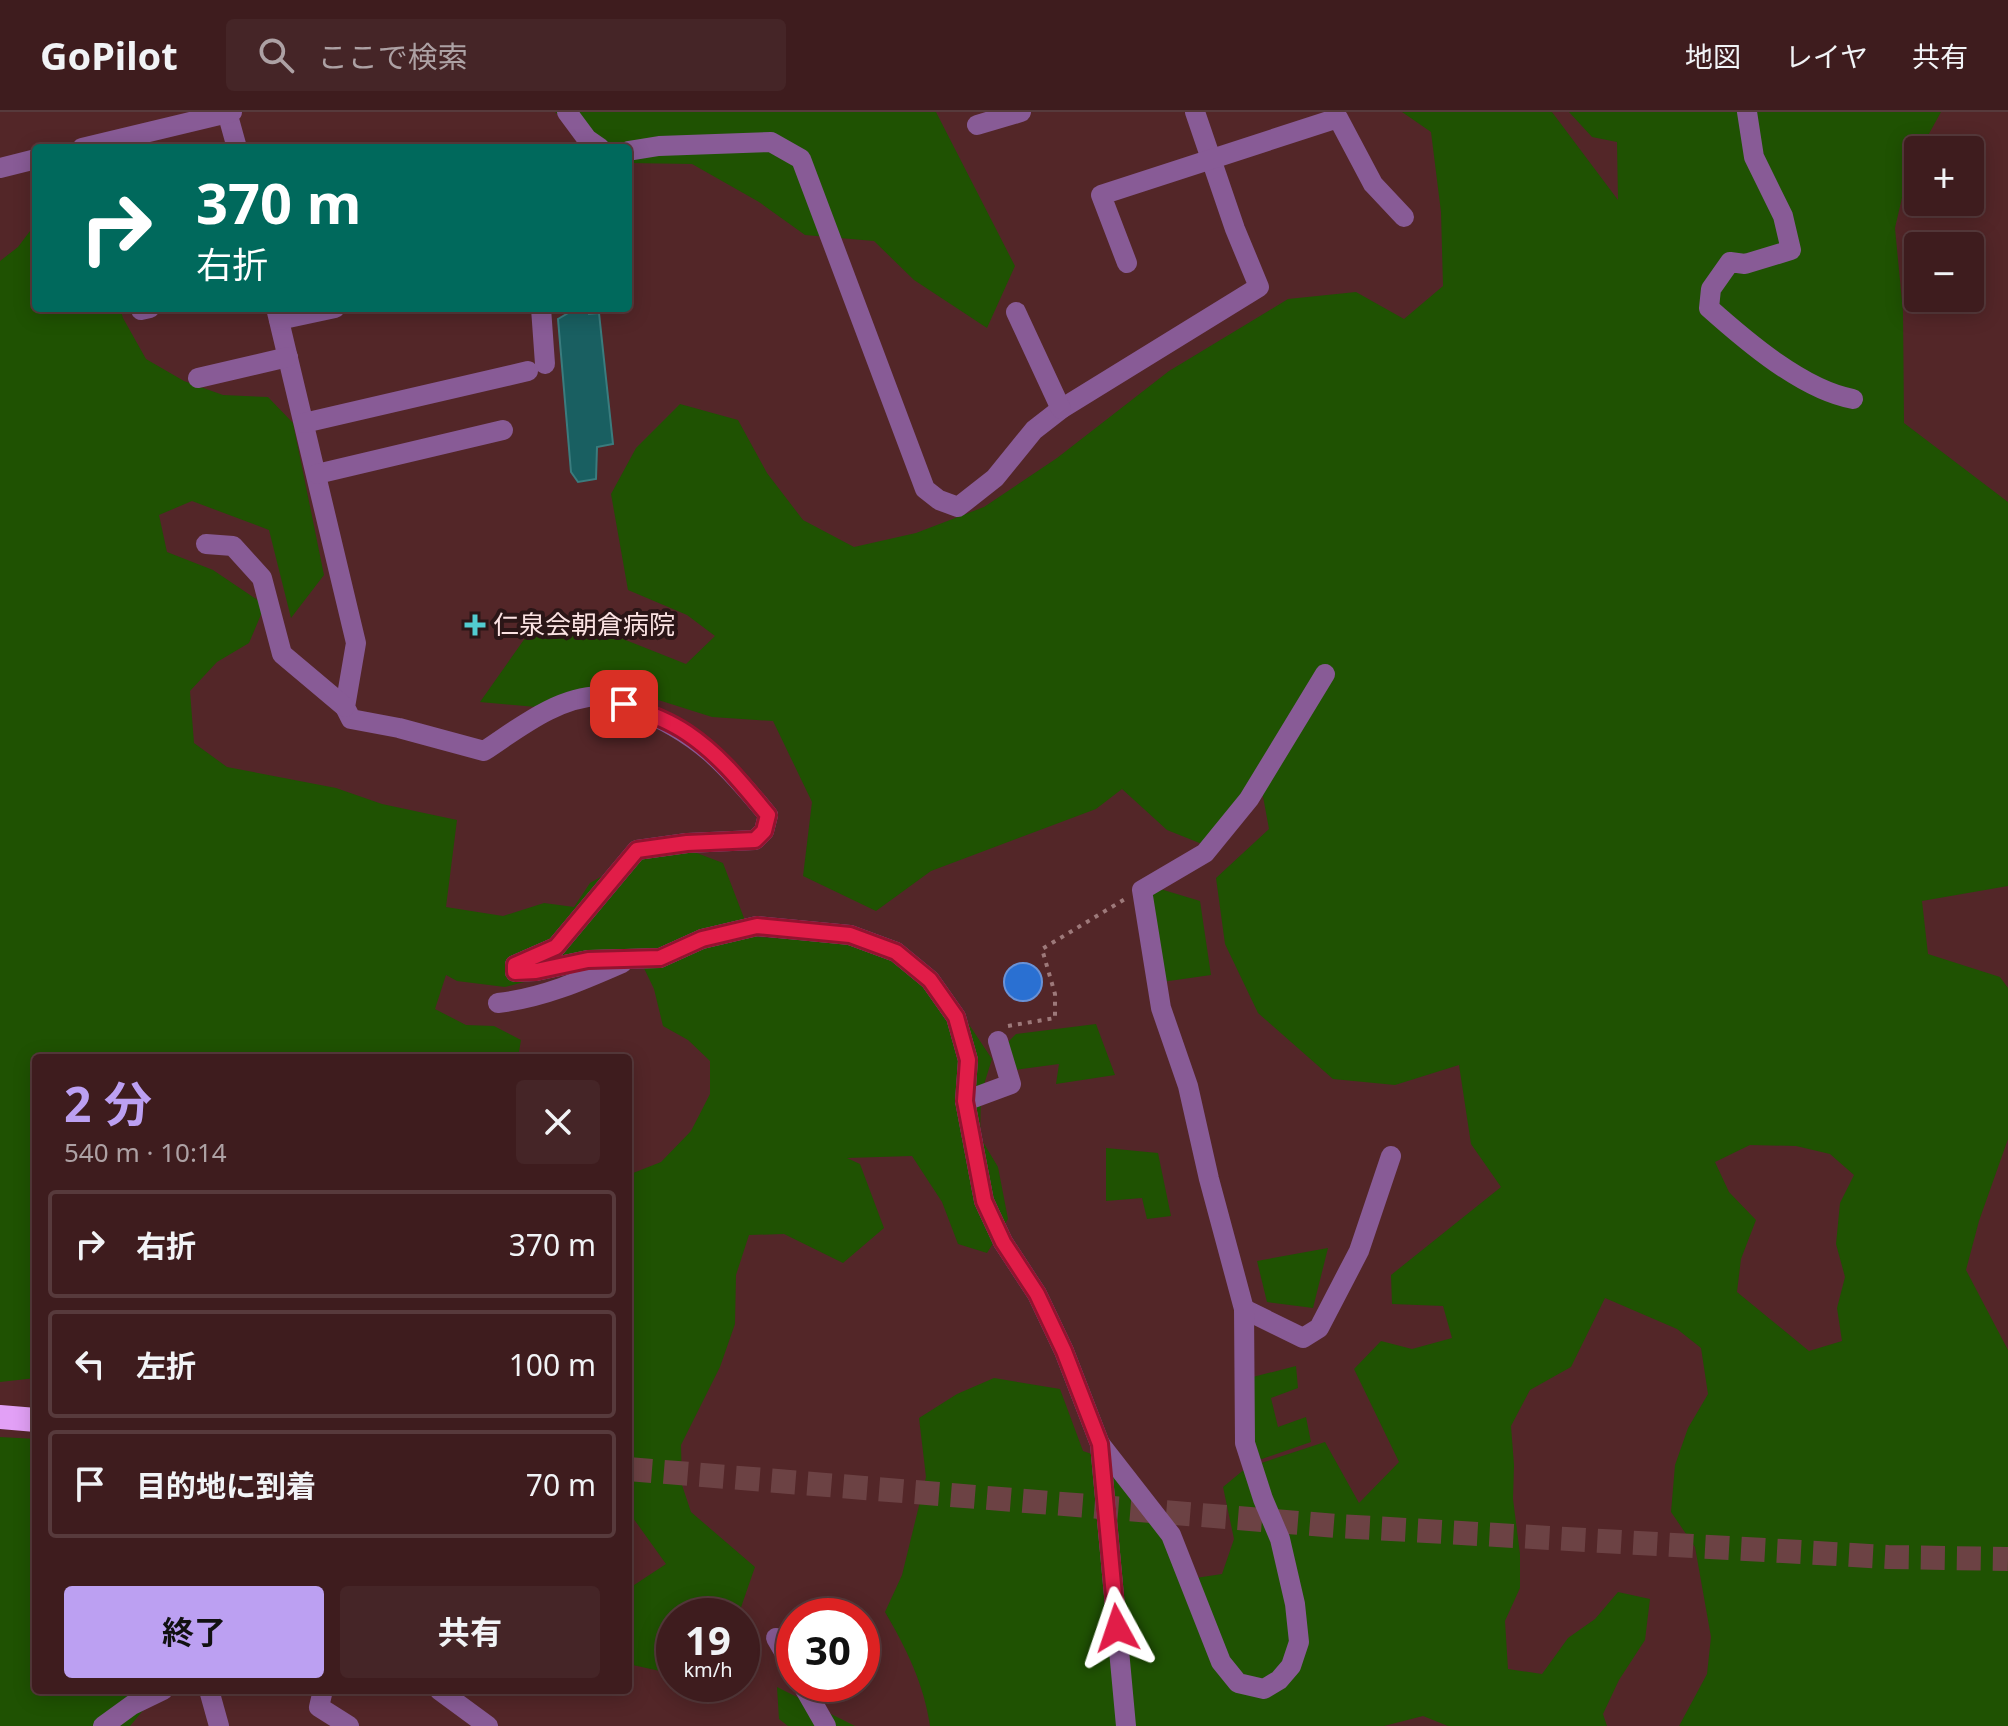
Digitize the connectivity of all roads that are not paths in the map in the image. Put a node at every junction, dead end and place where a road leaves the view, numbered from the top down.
1 (229, 112) edge
2 (567, 112) edge
3 (1021, 112) edge
4 (1195, 112) edge
5 (1747, 112) edge
6 (977, 125) dead end
7 (98, 144) edge
8 (236, 144) edge
9 (594, 144) edge
10 (632, 150) edge
11 (32, 160) edge
12 (1211, 160) junction
13 (0, 168) edge
14 (1404, 217) dead end
15 (1127, 263) dead end
16 (541, 312) edge
17 (1016, 312) dead end
18 (278, 314) edge
19 (288, 357) junction
20 (198, 378) dead end
21 (1853, 399) dead end
22 (1061, 409) junction
23 (304, 423) junction
24 (503, 430) dead end
25 (317, 474) junction
26 (206, 544) dead end
27 (1325, 674) dead end
28 (345, 707) junction
29 (633, 958) junction
30 (498, 1003) dead end
31 (998, 1041) road end
32 (965, 1101) junction
33 (1391, 1156) dead end
34 (1244, 1309) junction
35 (0, 1417) edge
36 (32, 1420) edge
37 (1100, 1444) junction
38 (155, 1694) edge
39 (210, 1694) edge
40 (322, 1694) edge
41 (444, 1694) edge
42 (812, 1702) edge
43 (103, 1726) edge
44 (219, 1726) edge
45 (349, 1726) edge
46 (488, 1726) edge
47 (826, 1726) edge
48 (1126, 1726) edge

1 - 7 street
1 - 8 street
2 - 9 street
3 - 6 street
4 - 12 street
5 - 21 street
10 - 22 street
11 - 13 street
12 - 14 street
12 - 15 street
12 - 22 street
16 - 23 street
17 - 22 street
18 - 19 street
19 - 20 street
19 - 23 street
23 - 25 street
24 - 25 street
25 - 28 street
26 - 28 street
27 - 34 street
28 - 29 street
29 - 30 street
29 - 32 street
31 - 32 street
32 - 37 street
33 - 34 street
34 - 37 street
35 - 36 highway
37 - 48 street
38 - 43 street
39 - 44 street
40 - 45 street
41 - 46 street
42 - 47 street

